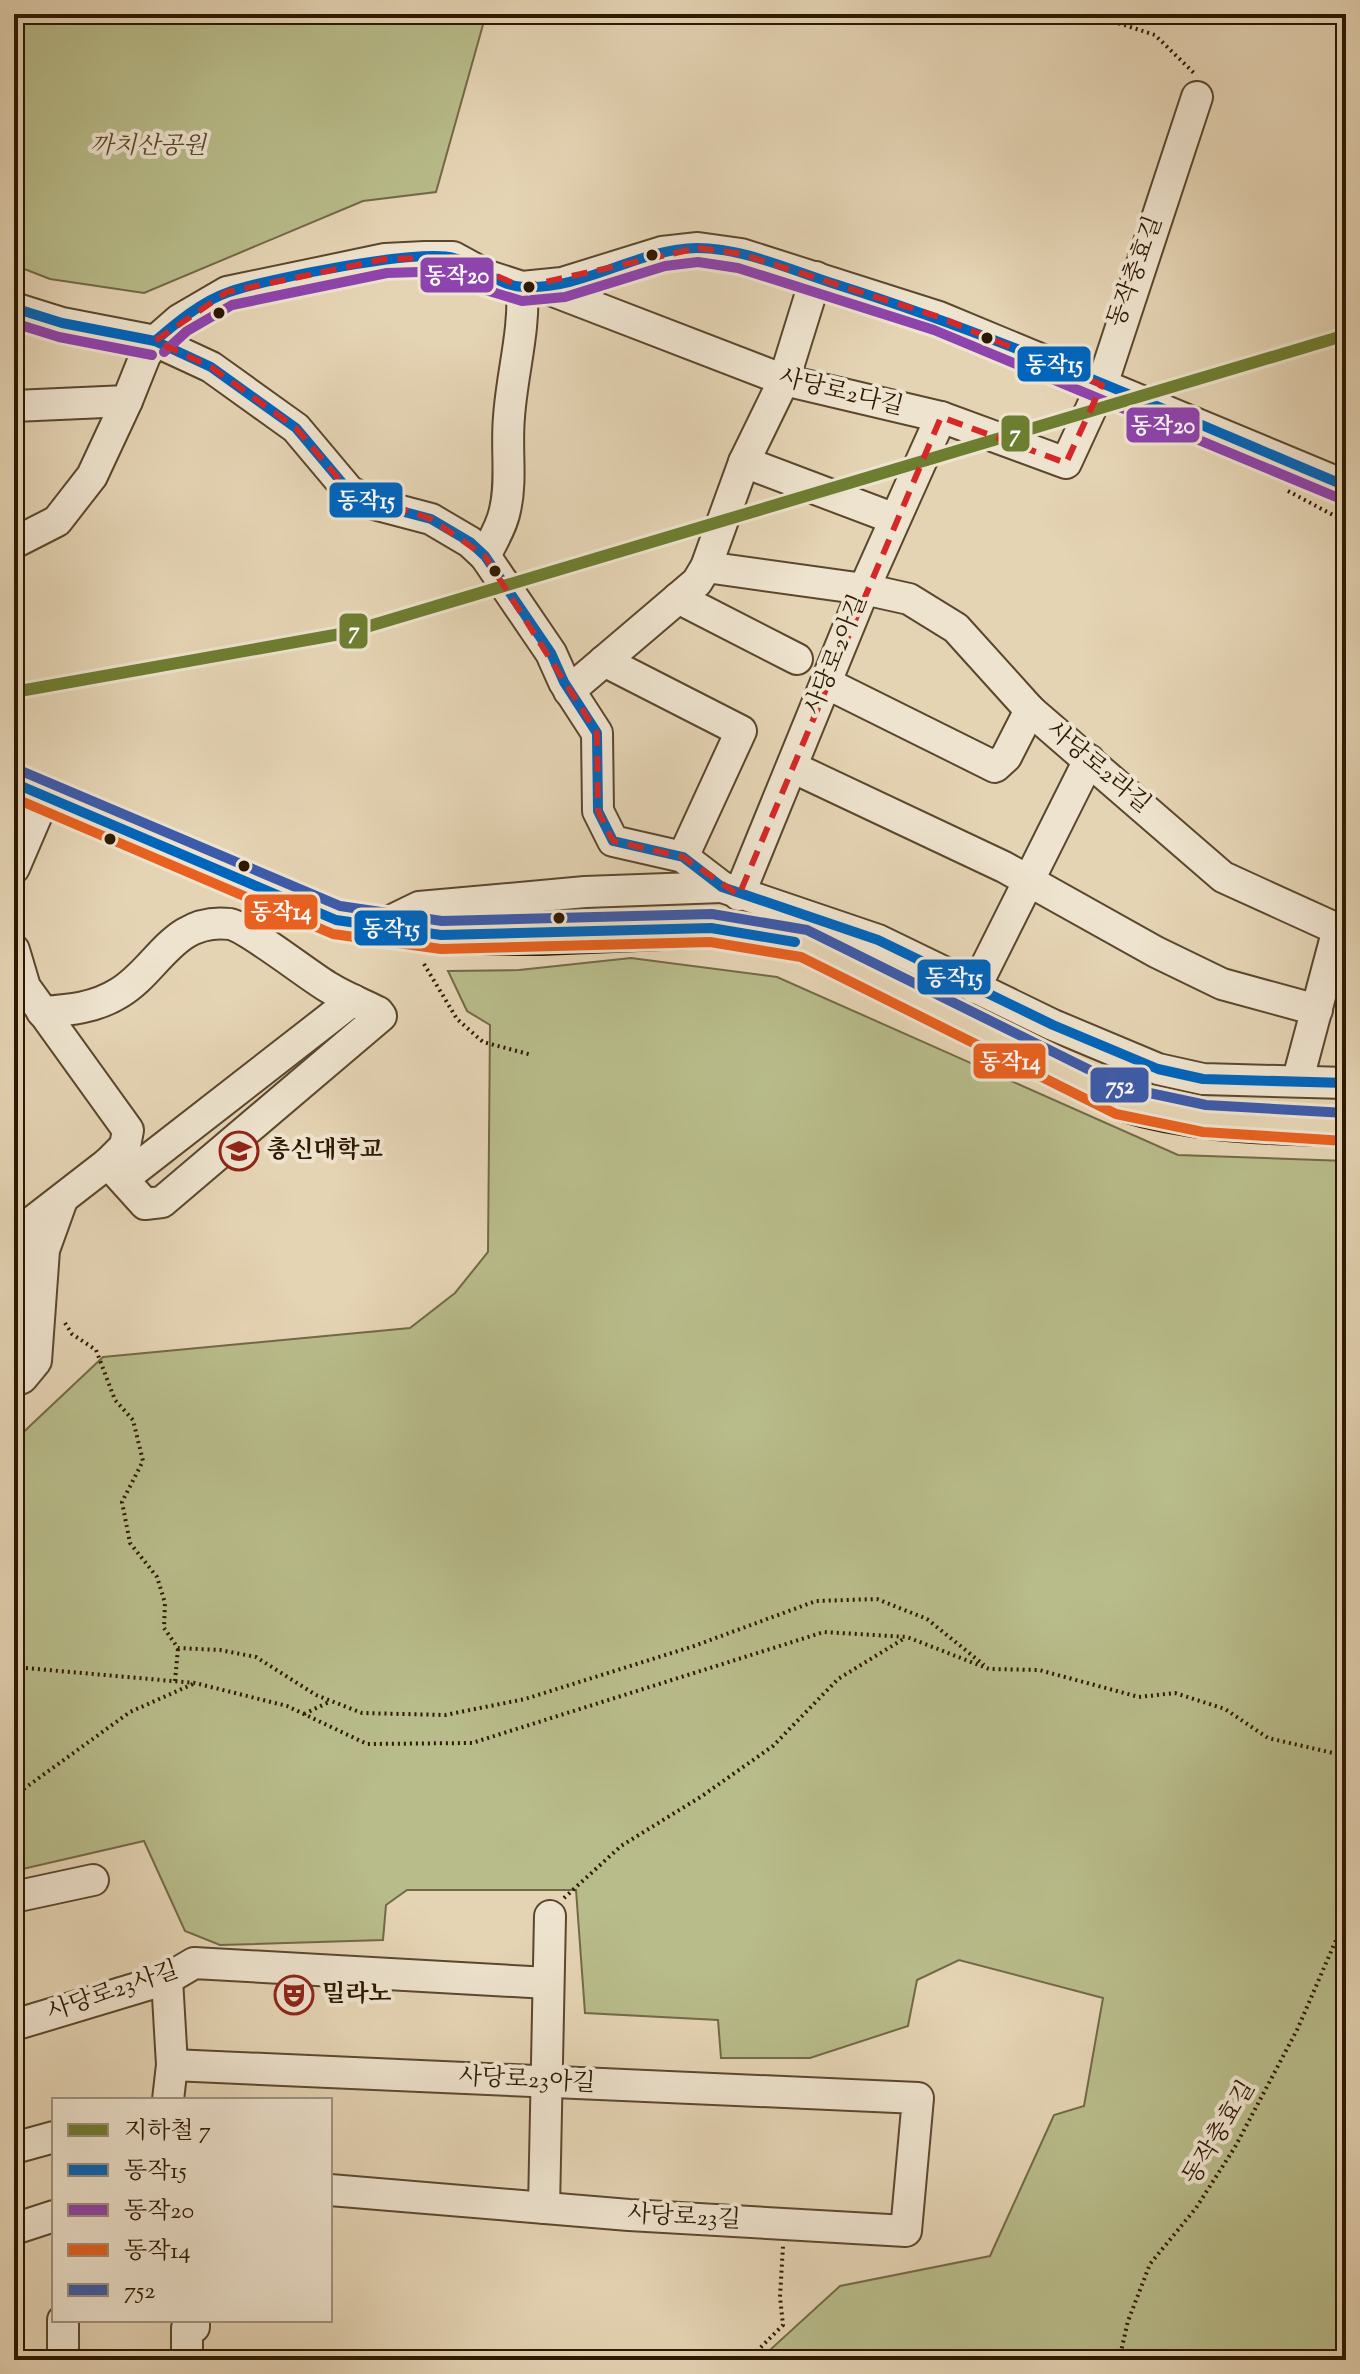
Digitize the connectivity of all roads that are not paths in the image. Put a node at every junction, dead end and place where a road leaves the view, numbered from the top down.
1 (1200, 90) road end
2 (816, 277) junction
3 (530, 287) junction
4 (14, 308) edge
5 (155, 341) junction
6 (784, 380) junction
7 (1102, 385) junction
8 (127, 401) junction
9 (14, 406) edge
10 (941, 417) junction
11 (744, 462) junction
12 (1346, 486) edge
13 (895, 519) junction
14 (14, 543) edge
15 (485, 556) junction
16 (706, 567) junction
17 (864, 589) junction
18 (678, 598) junction
19 (797, 659) dead end
20 (604, 661) junction
21 (826, 683) junction
22 (569, 691) junction
23 (1030, 710) junction
24 (1089, 760) junction
25 (792, 767) junction
26 (29, 790) edge
27 (683, 857) junction
28 (14, 868) edge
29 (1029, 881) junction
30 (731, 891) junction
31 (380, 926) junction
32 (1342, 931) edge
33 (14, 950) edge
34 (975, 988) junction
35 (353, 1000) junction
36 (1317, 1010) junction
37 (42, 1012) junction
38 (1298, 1079) junction
39 (1346, 1083) edge
40 (1346, 1127) edge
41 (115, 1171) junction
42 (62, 1200) junction
43 (19, 1233) edge
44 (14, 1330) edge
45 (14, 1381) edge
46 (93, 1880) dead end
47 (14, 1897) edge
48 (550, 1916) road end
49 (167, 1979) junction
50 (548, 1983) junction
51 (14, 2025) edge
52 (172, 2065) junction
53 (545, 2082) junction
54 (168, 2098) edge
55 (918, 2098) joint
56 (52, 2138) edge
57 (14, 2148) edge
58 (332, 2190) edge
59 (544, 2208) junction
60 (52, 2217) edge
61 (14, 2229) edge
62 (63, 2322) edge
63 (194, 2322) edge
64 (63, 2360) edge
65 (187, 2360) edge

1 - 7 street
2 - 3 street
2 - 6 street
2 - 7 street
3 - 5 street, 사당로2다길
3 - 6 street, 사당로2다길
3 - 15 street
4 - 5 street
5 - 8 street
5 - 15 street
6 - 10 street, 사당로2다길
6 - 11 street
7 - 10 street, 사당로2다길
7 - 12 street
8 - 9 street
8 - 14 street
10 - 13 street, 사당로2아길
11 - 13 street
11 - 16 street
13 - 17 street, 사당로2아길
15 - 22 street
16 - 17 street, 사당로2라길
16 - 18 street
17 - 21 street, 사당로2아길
17 - 23 street, 사당로2라길
18 - 19 street
18 - 20 street
20 - 22 street
20 - 27 street
21 - 23 street
21 - 25 street, 사당로2아길
22 - 27 street
23 - 24 street, 사당로2라길
24 - 29 street
24 - 32 street, 사당로2라길
25 - 29 street
25 - 30 street, 사당로2아길
26 - 28 street
26 - 31 main road
27 - 30 street
29 - 34 street
29 - 36 street
30 - 31 street
30 - 34 street
31 - 40 main road
32 - 36 street
33 - 37 street
34 - 38 street
35 - 37 street
35 - 41 street
35 - 41 street
36 - 38 street
37 - 41 street
38 - 39 street
41 - 42 street
42 - 43 street
42 - 45 street
43 - 44 street
46 - 47 street
48 - 50 street
49 - 50 street, 사당로23사길
49 - 51 street, 사당로23사길
49 - 52 street
50 - 53 street
52 - 53 street, 사당로23아길
52 - 54 street
53 - 55 street, 사당로23아길
53 - 59 street
55 - 59 street, 사당로23길
56 - 57 street
58 - 59 street, 사당로23길
60 - 61 street
62 - 64 street
63 - 65 street

